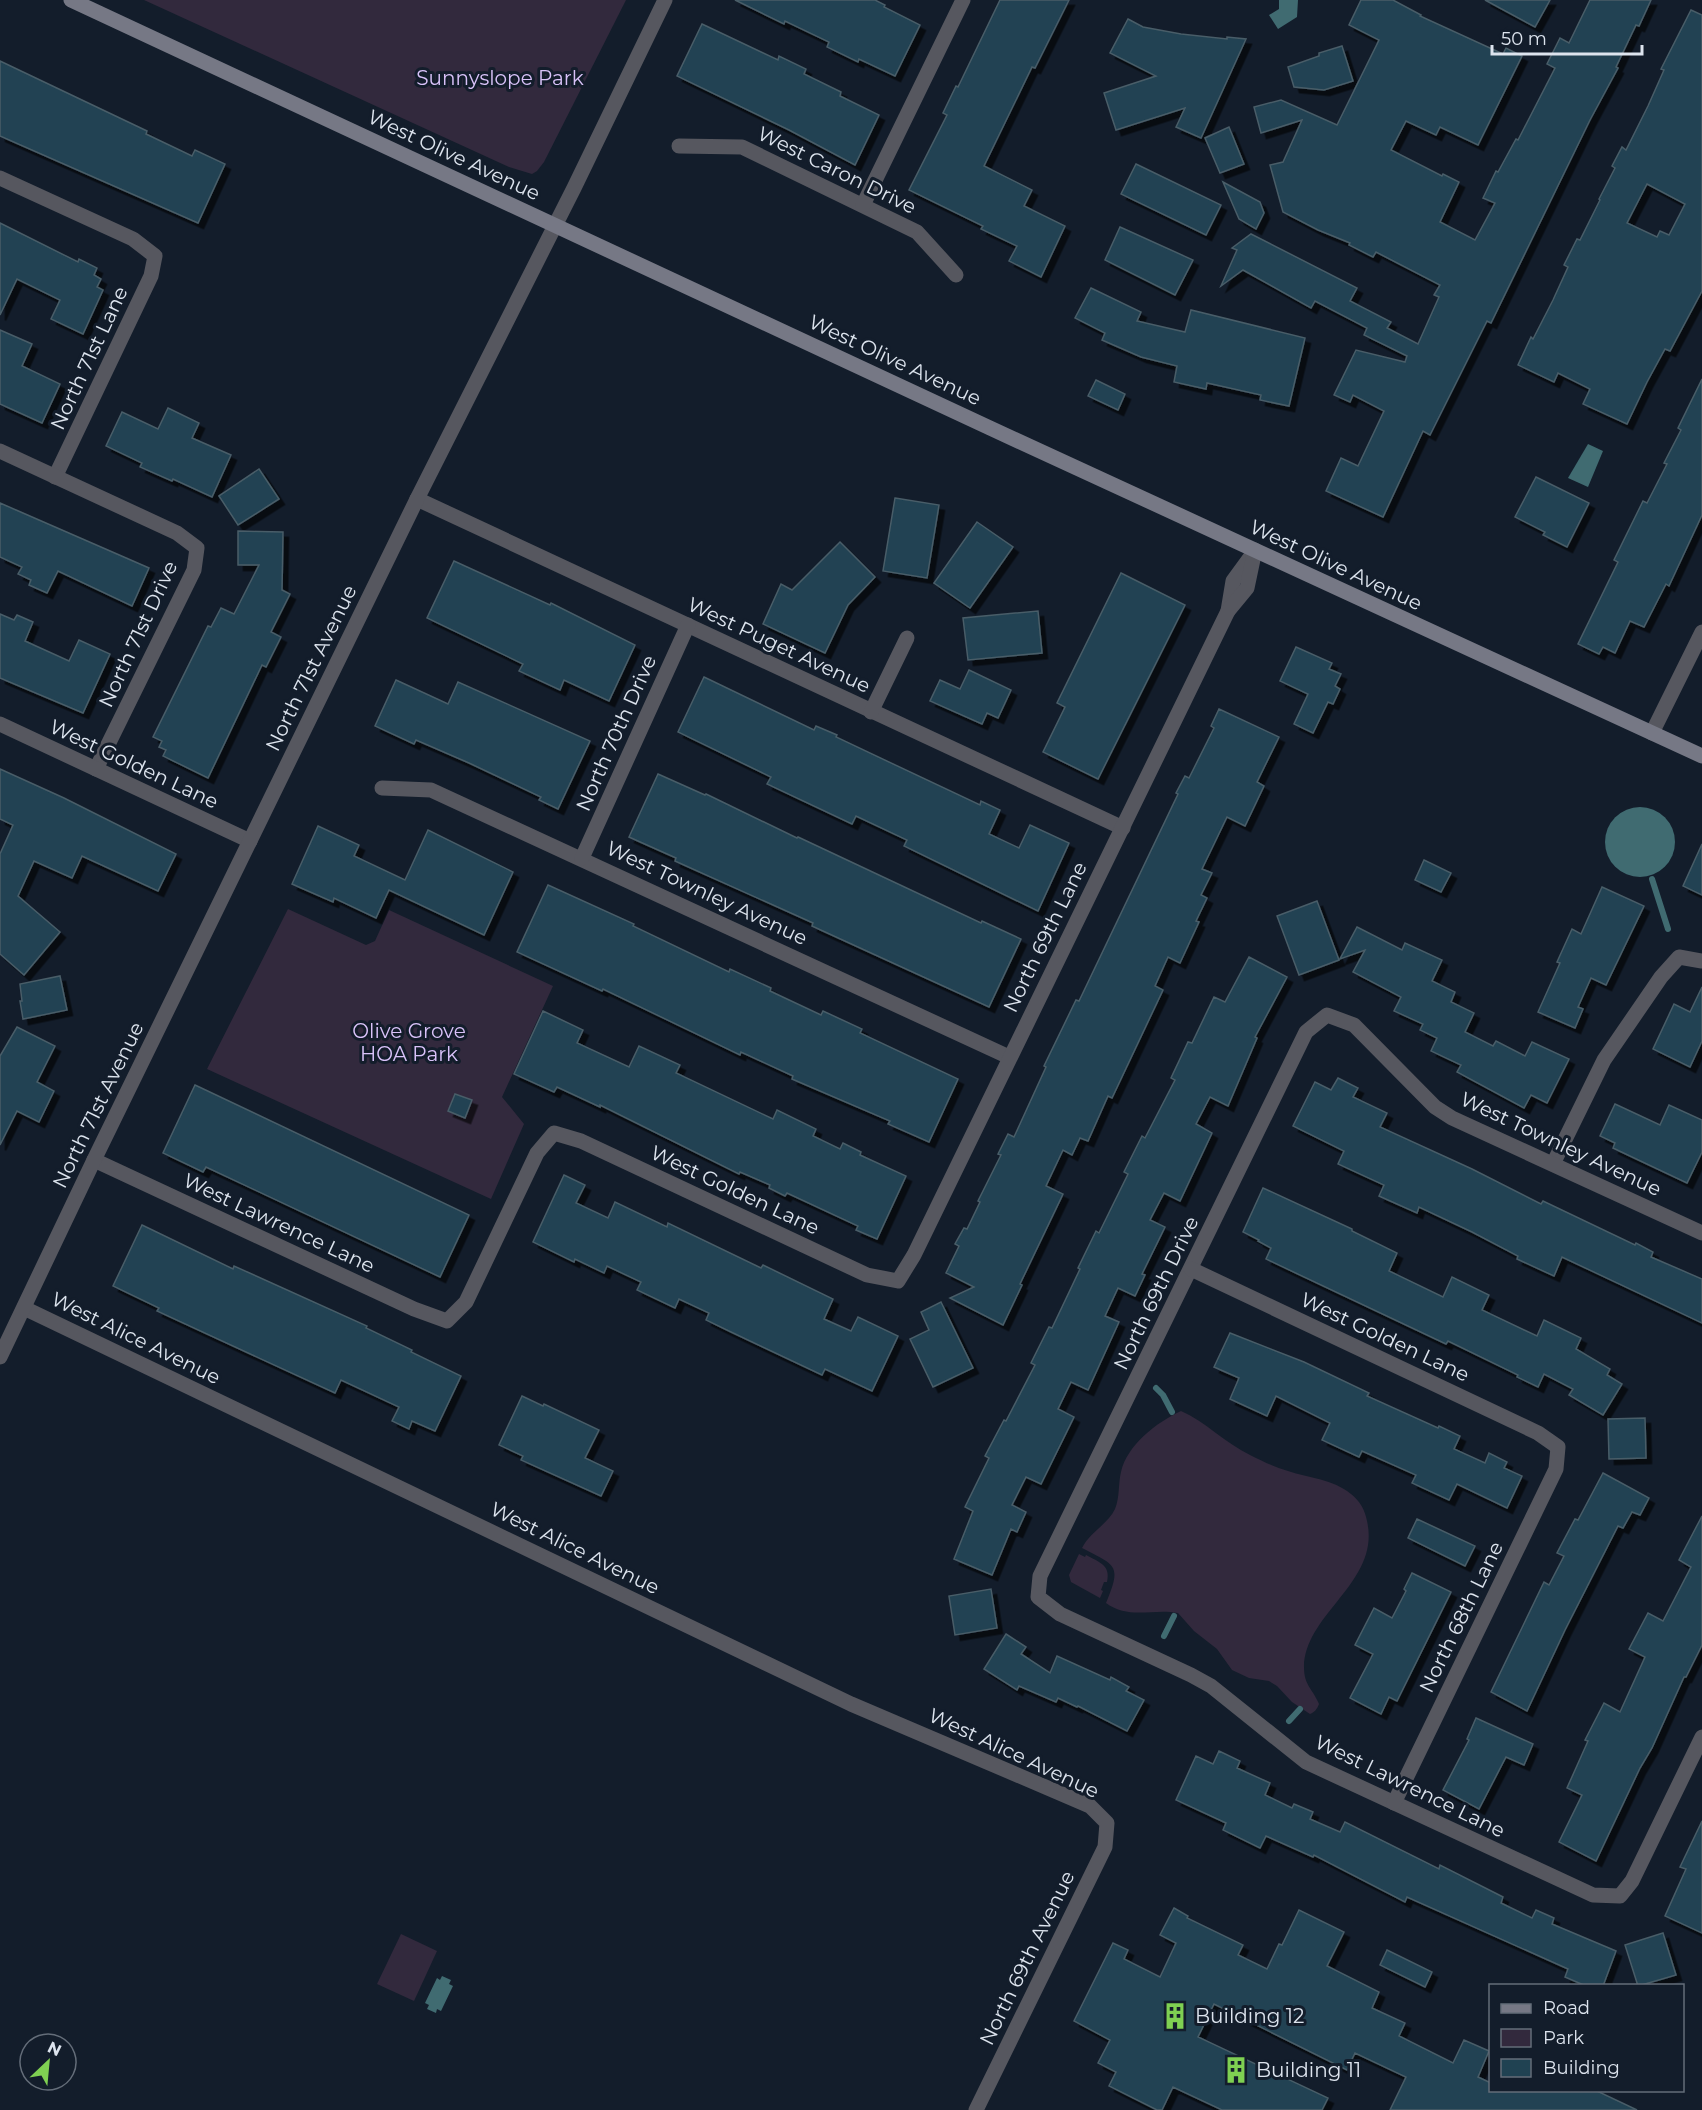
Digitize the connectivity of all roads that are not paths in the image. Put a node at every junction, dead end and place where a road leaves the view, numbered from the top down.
1 (71, 0) edge
2 (665, 0) edge
3 (958, 2) edge
4 (679, 146) dead end
5 (0, 178) edge
6 (863, 205) junction
7 (555, 225) junction
8 (956, 275) dead end
9 (0, 451) edge
10 (55, 477) junction
11 (417, 499) junction
12 (1255, 550) junction
13 (688, 625) junction
14 (1702, 632) edge
15 (907, 638) dead end
16 (871, 712) junction
17 (0, 724) edge
18 (1652, 733) junction
19 (1702, 756) edge
20 (96, 769) junction
21 (381, 788) dead end
22 (1123, 828) junction
23 (250, 841) junction
24 (582, 858) junction
25 (1702, 961) edge
26 (1327, 1015) joint
27 (1009, 1057) junction
28 (94, 1160) junction
29 (1553, 1164) junction
30 (1702, 1233) edge
31 (1191, 1269) junction
32 (898, 1281) joint
33 (24, 1308) junction
34 (447, 1321) joint
35 (0, 1357) edge
36 (1558, 1447) joint
37 (1038, 1597) joint
38 (1702, 1737) edge
39 (1394, 1803) junction
40 (1107, 1823) joint
41 (976, 2110) edge

1 - 7 main road, West Olive Avenue
2 - 7 street, North 71st Avenue
3 - 6 street
4 - 6 street, West Caron Drive
5 - 10 street, North 71st Lane
6 - 8 street, West Caron Drive
7 - 11 street, North 71st Avenue
7 - 12 main road, West Olive Avenue
9 - 10 street
10 - 20 street, North 71st Drive
11 - 13 street, West Puget Avenue
11 - 23 street, North 71st Avenue
12 - 18 main road, West Olive Avenue
12 - 22 street, North 69th Lane
13 - 16 street, West Puget Avenue
13 - 24 street, North 70th Drive
14 - 18 street
15 - 16 street
16 - 22 street, West Puget Avenue
17 - 20 street, West Golden Lane
18 - 19 main road, West Olive Avenue
20 - 23 street, West Golden Lane
21 - 24 street, West Townley Avenue
22 - 27 street, North 69th Lane
23 - 28 street, North 71st Avenue
24 - 27 street, West Townley Avenue
25 - 29 street
26 - 29 street, West Townley Avenue
26 - 31 street, North 69th Drive
27 - 32 street, North 69th Lane
28 - 33 street, North 71st Avenue
28 - 34 street, West Lawrence Lane
29 - 30 street, West Townley Avenue
31 - 36 street, West Golden Lane
31 - 37 street, North 69th Drive
32 - 34 street, West Golden Lane
33 - 35 street, North 71st Avenue
33 - 40 street, West Alice Avenue
36 - 39 street, North 68th Lane
37 - 39 street, West Lawrence Lane
38 - 39 street, West Lawrence Lane
40 - 41 street, North 69th Avenue

